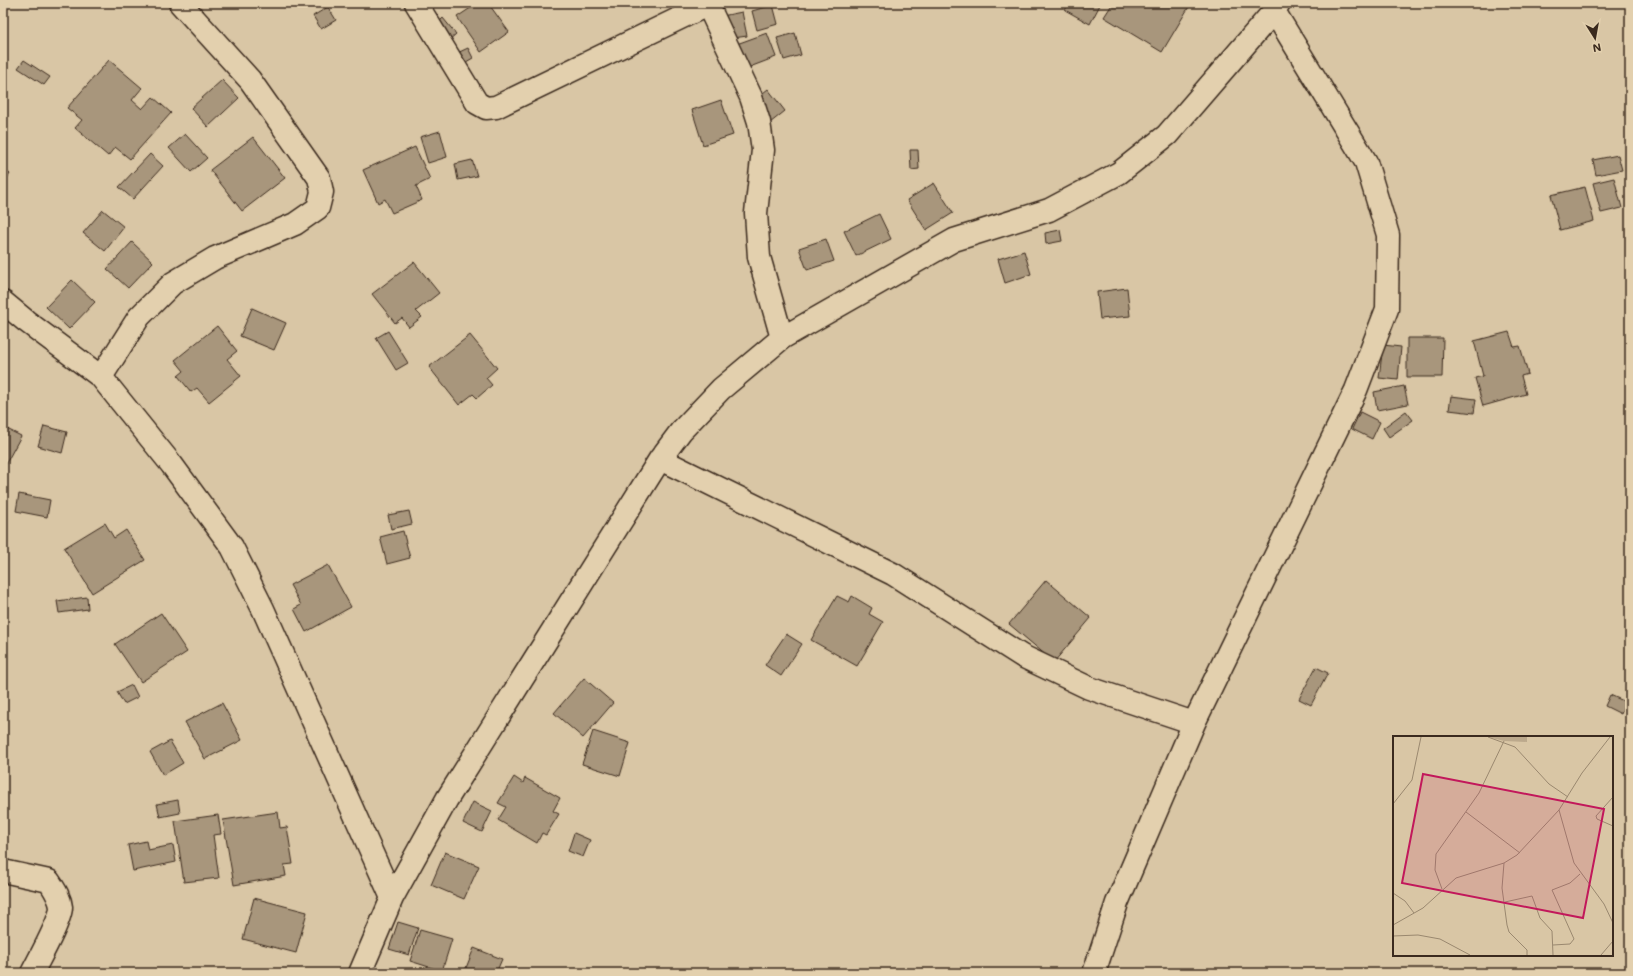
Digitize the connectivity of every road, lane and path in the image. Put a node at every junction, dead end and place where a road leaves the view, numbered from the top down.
1 (180, 3) edge
2 (416, 3) edge
3 (707, 4) edge
4 (1276, 7) edge
5 (3, 302) edge
6 (782, 338) junction
7 (101, 377) junction
8 (660, 459) junction
9 (1194, 723) junction
10 (3, 871) edge
11 (392, 898) junction
12 (32, 973) edge
13 (360, 973) edge
14 (1094, 973) edge

1 - 7 street
2 - 3 street
3 - 6 street
4 - 6 street
4 - 9 street
5 - 7 street
6 - 8 street
7 - 11 street
8 - 9 street
8 - 11 street
9 - 14 street
10 - 12 street
11 - 13 street

